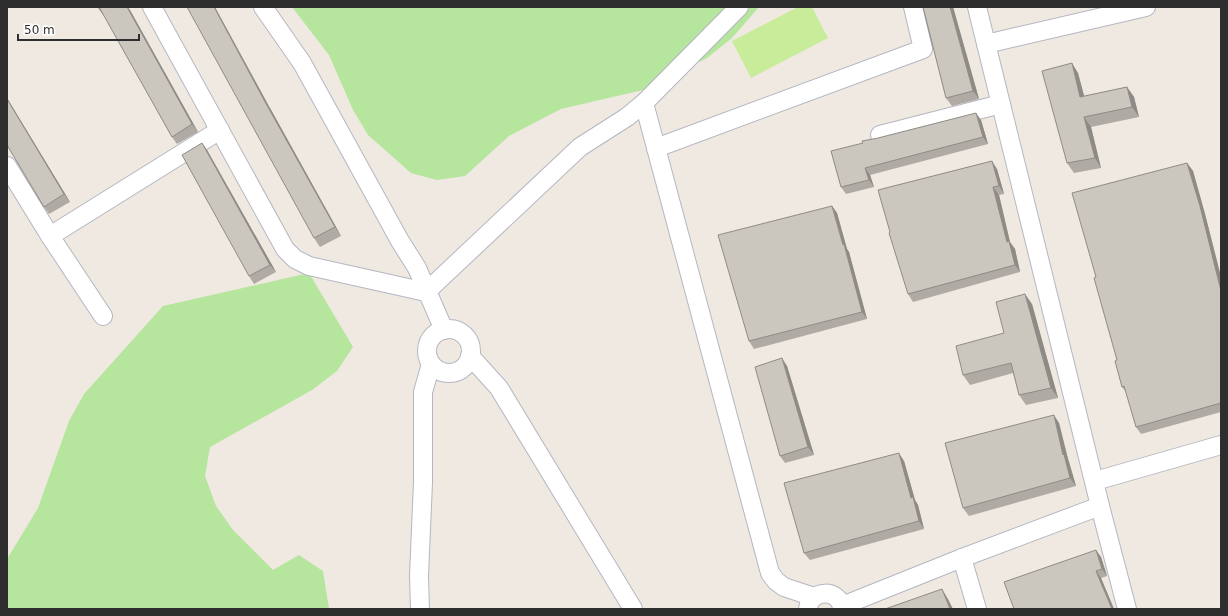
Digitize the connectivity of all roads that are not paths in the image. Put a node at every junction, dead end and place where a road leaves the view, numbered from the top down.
1 (152, 7) edge
2 (263, 7) edge
3 (739, 7) edge
4 (913, 7) edge
5 (977, 7) edge
6 (1146, 7) edge
7 (986, 44) junction
8 (644, 103) junction
9 (1001, 104) junction
10 (220, 130) junction
11 (880, 136) edge
12 (656, 148) junction
13 (7, 166) edge
14 (50, 236) junction
15 (426, 292) junction
16 (103, 316) dead end
17 (444, 330) junction
18 (470, 356) junction
19 (431, 364) junction
20 (1221, 445) edge
21 (1094, 481) junction
22 (1100, 506) junction
23 (962, 558) junction
24 (811, 603) edge
25 (629, 607) edge
26 (842, 607) edge
27 (420, 609) edge
28 (977, 609) edge
29 (1127, 609) edge

1 - 10 lane
2 - 15 lane
3 - 8 lane
4 - 12 lane
5 - 7 lane
6 - 7 lane
7 - 9 lane
8 - 12 lane
8 - 15 lane
9 - 11 lane
9 - 21 lane
10 - 14 lane
10 - 15 lane
12 - 24 lane
13 - 14 lane
14 - 16 lane
15 - 17 lane
17 - 18 lane
17 - 19 lane
18 - 19 lane
18 - 25 lane
19 - 27 lane
20 - 21 lane
21 - 22 lane
22 - 23 lane
22 - 29 lane
23 - 26 lane
23 - 28 lane
24 - 26 lane

